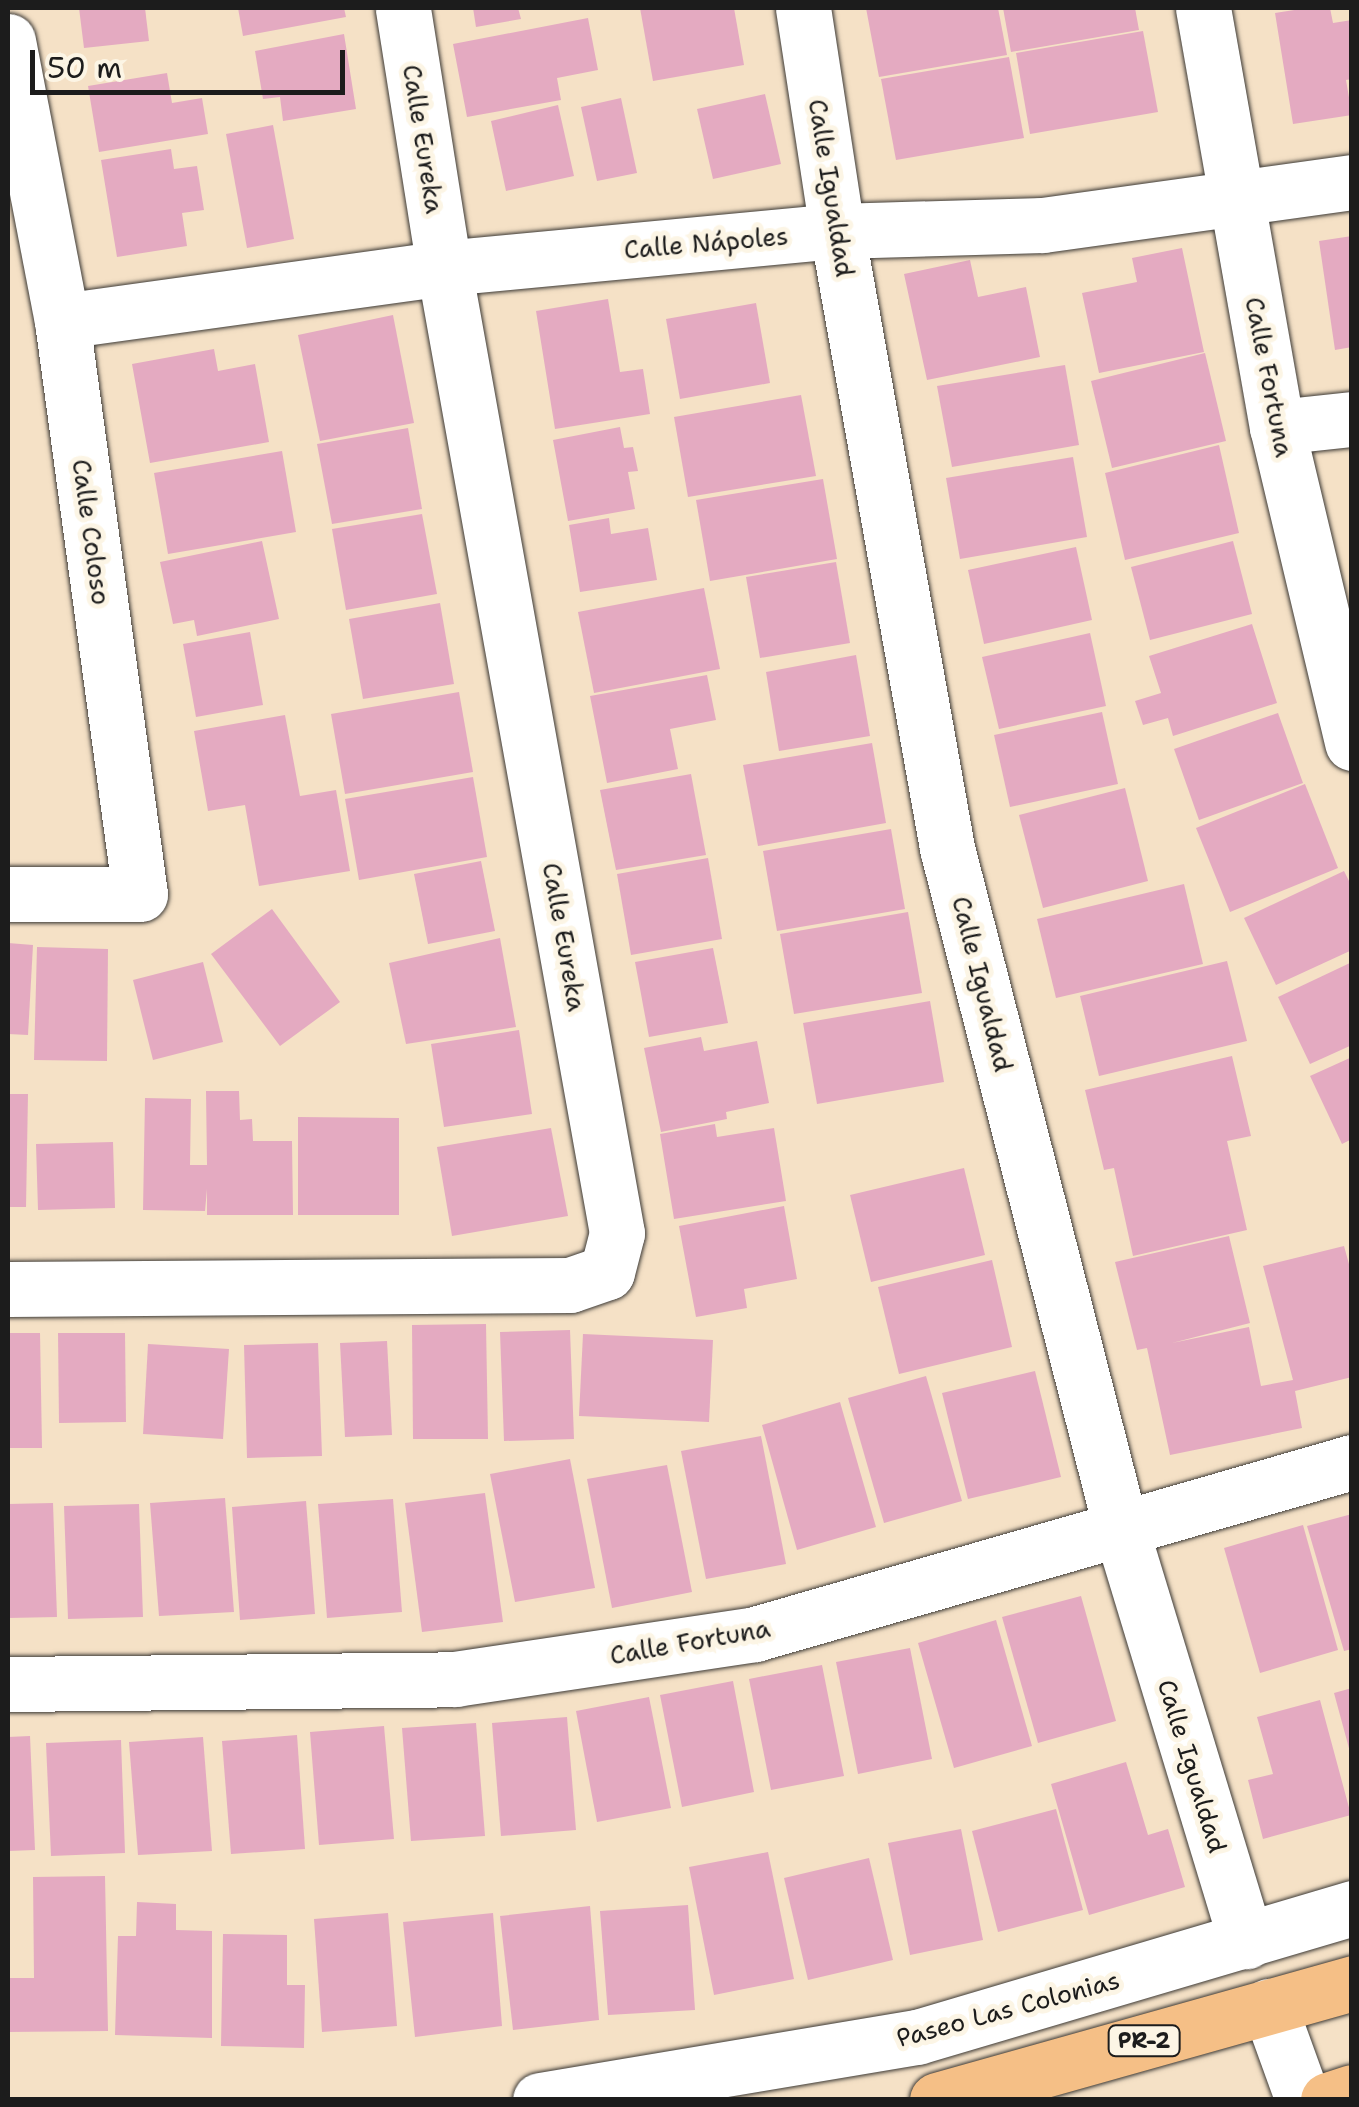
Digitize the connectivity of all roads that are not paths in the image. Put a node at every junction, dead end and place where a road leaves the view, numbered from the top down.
1 (403, 8) edge
2 (802, 8) edge
3 (1203, 8) edge
4 (8, 41) edge
5 (1352, 182) edge
6 (1236, 194) junction
7 (837, 231) junction
8 (444, 268) junction
9 (62, 320) junction
10 (1352, 419) edge
11 (1277, 427) junction
12 (1352, 743) edge
13 (8, 894) edge
14 (8, 1289) edge
15 (1352, 1462) edge
16 (1120, 1530) junction
17 (8, 1684) edge
18 (1352, 1908) edge
19 (1246, 1941) junction
20 (1352, 1984) edge
21 (1269, 2006) junction
22 (1352, 2092) edge
23 (540, 2100) edge
24 (937, 2100) edge
25 (1303, 2100) edge
26 (1328, 2100) edge

1 - 8 street, Calle Eureka
2 - 7 street, Calle Igualdad
3 - 6 street, Calle Fortuna
4 - 9 street, Calle Coloso
5 - 6 street, Calle Nápoles
6 - 7 street, Calle Nápoles
6 - 11 street, Calle Fortuna
7 - 8 street, Calle Nápoles
7 - 16 street, Calle Igualdad
8 - 9 street, Calle Nápoles
8 - 14 street, Calle Eureka
9 - 13 street, Calle Coloso
10 - 11 street
11 - 12 street, Calle Fortuna
15 - 16 street, Calle Fortuna
16 - 17 street, Calle Fortuna
16 - 19 street, Calle Igualdad
18 - 19 street, Paseo Las Colonias
19 - 23 street, Paseo Las Colonias
20 - 21 highway, PR-2
21 - 24 highway, PR-2
21 - 25 street
22 - 26 highway

